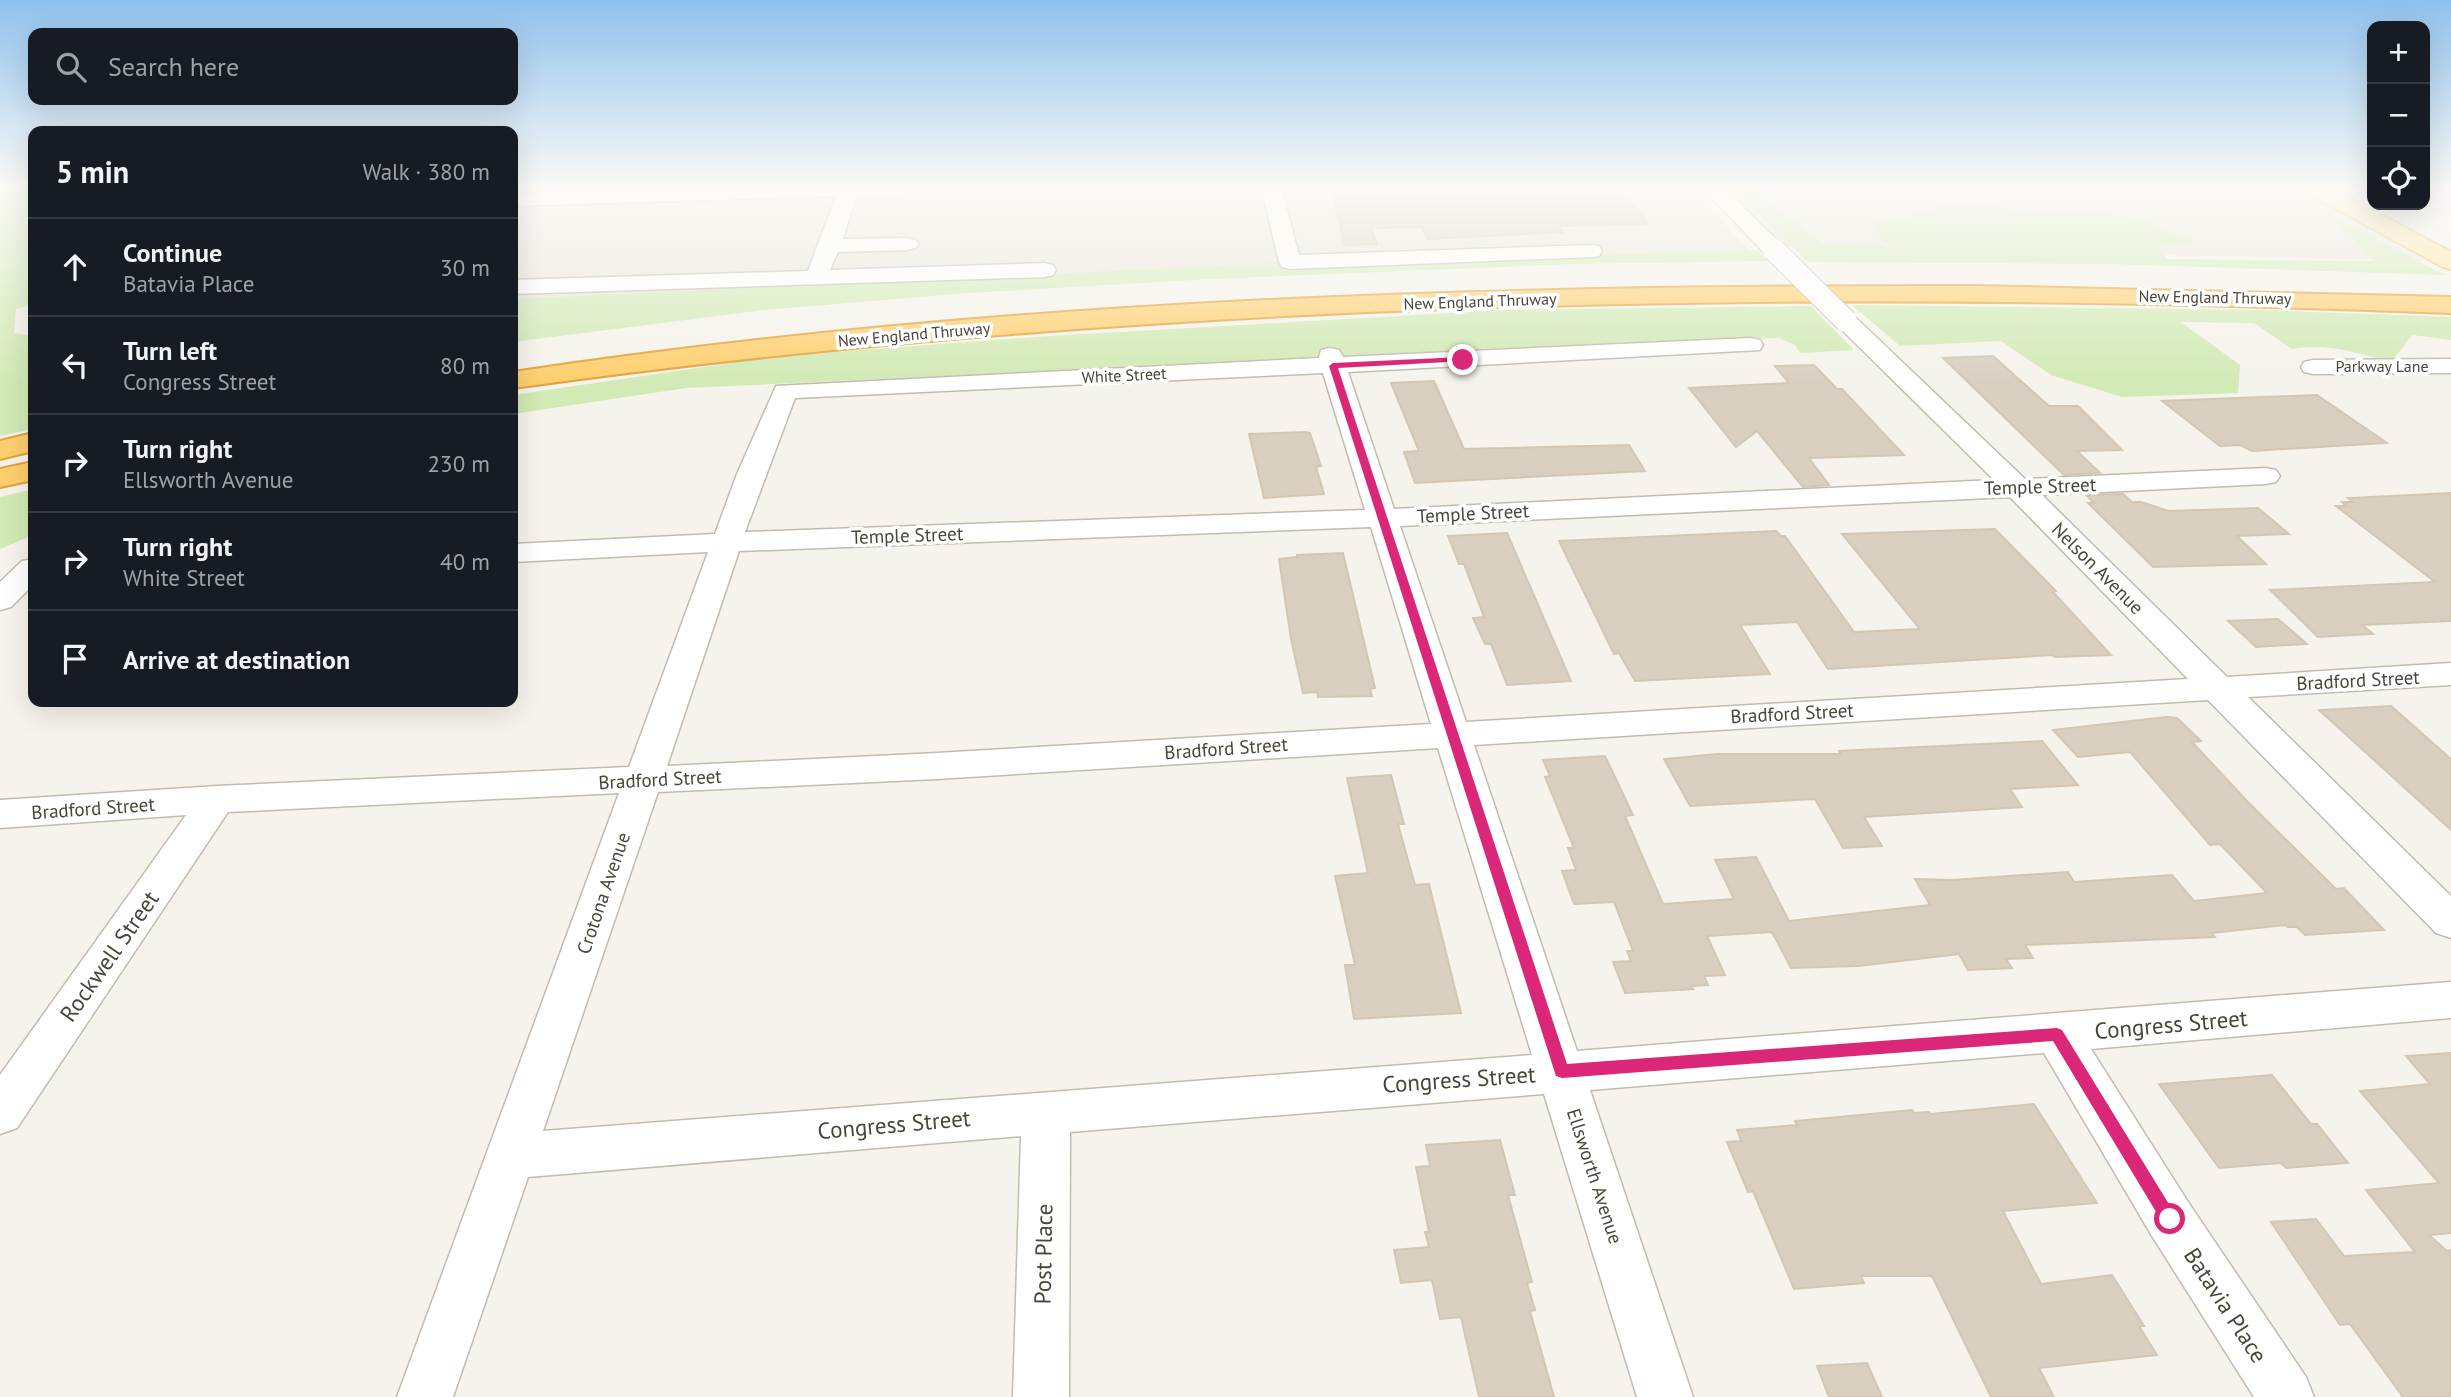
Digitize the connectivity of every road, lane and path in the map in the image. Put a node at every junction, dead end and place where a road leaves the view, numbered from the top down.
1 (827, 252) edge
2 (1288, 252) edge
3 (1558, 252) edge
4 (1776, 252) edge
5 (1045, 270) dead end
6 (816, 278) junction
7 (2451, 286) edge
8 (518, 287) edge
9 (2451, 305) edge
10 (923, 309) dead end
11 (1751, 345) dead end
12 (1331, 360) junction
13 (2451, 366) edge
14 (2313, 367) dead end
15 (518, 379) edge
16 (785, 390) joint
17 (28, 443) edge
18 (0, 450) edge
19 (28, 472) edge
20 (2266, 477) dead end
21 (0, 478) edge
22 (2016, 486) junction
23 (1383, 518) junction
24 (727, 542) junction
25 (518, 553) edge
26 (28, 573) edge
27 (0, 600) edge
28 (2451, 674) edge
29 (2217, 688) junction
30 (1452, 733) junction
31 (643, 779) junction
32 (218, 799) junction
33 (0, 814) edge
34 (2451, 922) edge
35 (2451, 1000) edge
36 (2057, 1034) junction
37 (1562, 1071) junction
38 (1046, 1112) junction
39 (0, 1113) edge
40 (510, 1156) junction
41 (425, 1397) edge
42 (1041, 1397) edge
43 (1665, 1397) edge
44 (2286, 1397) edge

1 - 6 street
2 - 3 street
4 - 22 street, Nelson Avenue, bridge
5 - 6 street
6 - 8 street
7 - 10 highway, New England Thruway
9 - 15 highway, New England Thruway
11 - 12 street, White Street
12 - 16 street, White Street
12 - 23 street, Ellsworth Avenue
13 - 14 street, Parkway Lane
16 - 24 street, Crotona Avenue
17 - 18 highway
19 - 21 highway
20 - 22 street, Temple Street
22 - 23 street, Temple Street
22 - 29 street, Nelson Avenue
23 - 24 street, Temple Street
23 - 30 street, Ellsworth Avenue
24 - 25 street, Temple Street
24 - 31 street, Crotona Avenue
26 - 27 street
28 - 29 street, Bradford Street
29 - 30 street, Bradford Street
29 - 34 street, Nelson Avenue
30 - 31 street, Bradford Street
30 - 37 street, Ellsworth Avenue
31 - 32 street, Bradford Street
31 - 40 street, Crotona Avenue
32 - 33 street, Bradford Street
32 - 39 street, Rockwell Street
35 - 36 street, Congress Street
36 - 37 street, Congress Street
36 - 44 street, Batavia Place
37 - 38 street, Congress Street
37 - 43 street, Ellsworth Avenue
38 - 40 street, Congress Street
38 - 42 street, Post Place
40 - 41 street, Crotona Avenue

